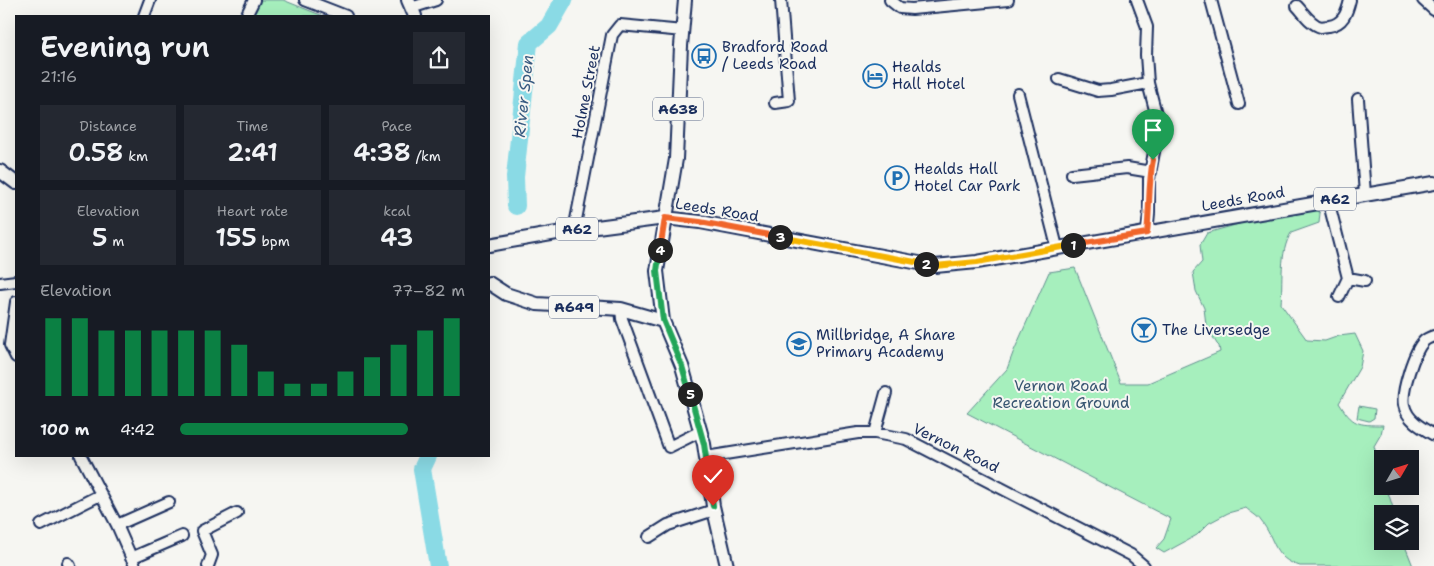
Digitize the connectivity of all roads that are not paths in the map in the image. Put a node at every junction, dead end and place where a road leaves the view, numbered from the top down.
1 (150, 0) edge
2 (254, 0) edge
3 (305, 0) edge
4 (436, 0) edge
5 (686, 0) edge
6 (781, 0) edge
7 (890, 0) edge
8 (1008, 0) edge
9 (1137, 0) edge
10 (1211, 0) edge
11 (1350, 0) edge
12 (1424, 0) edge
13 (1297, 6) dead end
14 (411, 8) edge
15 (1434, 10) edge
16 (144, 15) edge
17 (246, 15) edge
18 (343, 15) edge
19 (683, 31) junction
20 (1059, 79) dead end
21 (1148, 83) junction
22 (1018, 94) dead end
23 (1358, 99) dead end
24 (775, 103) dead end
25 (1239, 104) dead end
26 (0, 171) edge
27 (1151, 172) junction
28 (1072, 174) dead end
29 (15, 182) edge
30 (1434, 183) edge
31 (1365, 194) junction
32 (1328, 200) junction
33 (665, 218) junction
34 (574, 230) junction
35 (1147, 233) junction
36 (490, 244) edge
37 (1057, 247) junction
38 (1348, 278) junction
39 (15, 281) edge
40 (1365, 281) dead end
41 (0, 283) edge
42 (490, 284) edge
43 (1339, 296) dead end
44 (15, 309) edge
45 (621, 309) junction
46 (663, 320) junction
47 (1434, 336) edge
48 (15, 355) edge
49 (886, 394) dead end
50 (701, 431) junction
51 (875, 433) junction
52 (1434, 435) edge
53 (81, 457) edge
54 (706, 457) junction
55 (100, 495) junction
56 (169, 502) dead end
57 (714, 510) junction
58 (237, 513) dead end
59 (41, 525) dead end
60 (117, 526) junction
61 (182, 536) dead end
62 (649, 537) dead end
63 (133, 562) edge
64 (208, 566) edge
65 (728, 566) edge
66 (1144, 566) edge

1 - 16 street
2 - 17 street
3 - 18 street
4 - 14 street
5 - 19 main road, A638
6 - 24 street
7 - 8 street
9 - 21 street
10 - 25 street
11 - 13 street
12 - 15 street
19 - 33 main road, A638
19 - 34 street, Holme Street
20 - 21 street
21 - 27 street
22 - 37 street
23 - 31 street
26 - 29 main road
27 - 28 street
27 - 35 street
30 - 31 main road, Leeds Road / A62
31 - 32 main road, Leeds Road / A62
32 - 35 main road, Leeds Road / A62
32 - 38 street
33 - 34 main road, Leeds Road / A62
33 - 37 main road, Leeds Road / A62
33 - 46 main road, A638
34 - 36 main road, Leeds Road / A62
35 - 37 main road, Leeds Road / A62
38 - 40 street
38 - 43 street
39 - 41 street
42 - 45 main road, A649
44 - 48 street
45 - 46 main road, A649
45 - 50 street
46 - 50 main road, A638
47 - 52 street
49 - 51 street
50 - 54 main road, A638
51 - 54 street, Vernon Road
51 - 66 street, Vernon Road
53 - 55 street
54 - 57 main road, A638
55 - 59 street
55 - 60 street
56 - 60 street
57 - 62 street
57 - 65 main road, A638
58 - 64 street
60 - 63 street
61 - 63 street

